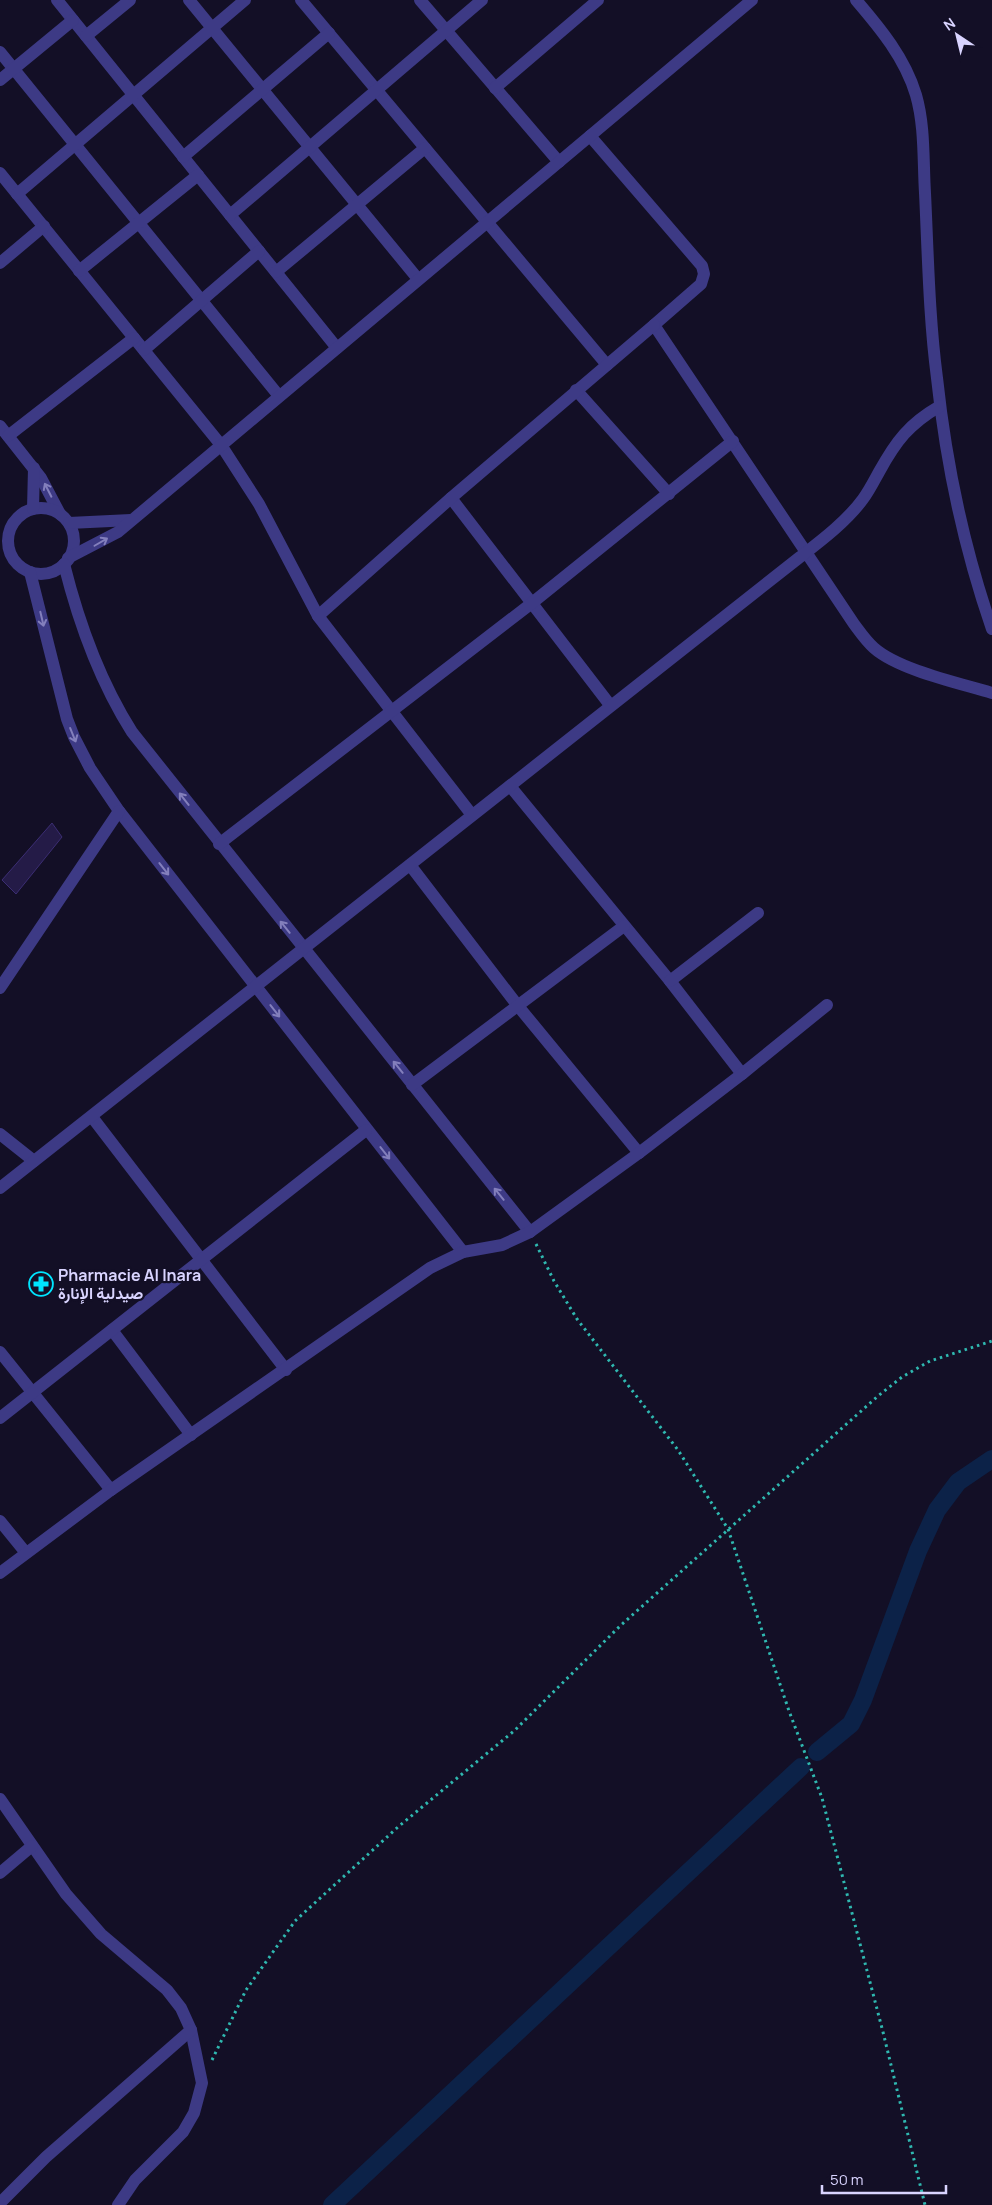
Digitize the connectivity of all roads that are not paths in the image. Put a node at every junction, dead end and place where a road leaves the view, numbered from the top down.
1 (57, 0) edge
2 (130, 0) edge
3 (189, 0) edge
4 (245, 0) edge
5 (301, 0) edge
6 (420, 0) edge
7 (482, 0) edge
8 (598, 0) edge
9 (752, 0) edge
10 (856, 0) edge
11 (73, 20) junction
12 (212, 28) junction
13 (446, 30) junction
14 (328, 33) junction
15 (86, 36) junction
16 (0, 52) edge
17 (14, 69) junction
18 (0, 80) edge
19 (495, 88) junction
20 (263, 89) junction
21 (376, 90) junction
22 (133, 95) junction
23 (590, 136) junction
24 (75, 144) junction
25 (310, 147) junction
26 (425, 148) junction
27 (184, 157) junction
28 (559, 162) junction
29 (0, 173) edge
30 (198, 175) junction
31 (17, 194) junction
32 (358, 204) junction
33 (230, 215) junction
34 (487, 222) junction
35 (139, 223) junction
36 (44, 226) junction
37 (259, 251) junction
38 (0, 263) edge
39 (80, 271) junction
40 (276, 272) junction
41 (418, 279) junction
42 (202, 301) junction
43 (654, 324) junction
44 (134, 338) junction
45 (337, 348) junction
46 (144, 350) junction
47 (607, 365) junction
48 (576, 390) junction
49 (279, 396) junction
50 (940, 406) junction
51 (4, 431) edge
52 (733, 441) junction
53 (221, 445) junction
54 (34, 468) junction
55 (669, 494) junction
56 (451, 498) junction
57 (33, 509) junction
58 (64, 519) junction
59 (130, 520) junction
60 (12, 526) junction
61 (0, 536) edge
62 (806, 552) junction
63 (10, 554) junction
64 (66, 561) junction
65 (0, 562) edge
66 (30, 572) junction
67 (532, 603) junction
68 (318, 616) junction
69 (992, 629) edge
70 (992, 693) edge
71 (610, 705) junction
72 (391, 713) junction
73 (510, 786) junction
74 (119, 811) junction
75 (472, 815) junction
76 (219, 844) junction
77 (410, 865) junction
78 (758, 913) dead end
79 (624, 926) junction
80 (303, 949) junction
81 (670, 981) junction
82 (0, 988) edge
83 (257, 988) junction
84 (826, 1004) dead end
85 (518, 1006) junction
86 (742, 1074) junction
87 (412, 1085) junction
88 (92, 1117) junction
89 (366, 1130) junction
90 (0, 1134) edge
91 (639, 1153) junction
92 (34, 1162) junction
93 (0, 1188) edge
94 (530, 1232) junction
95 (463, 1252) junction
96 (201, 1260) junction
97 (112, 1330) junction
98 (0, 1352) edge
99 (286, 1370) junction
100 (32, 1392) junction
101 (0, 1418) edge
102 (191, 1435) junction
103 (111, 1490) junction
104 (0, 1520) edge
105 (26, 1553) junction
106 (0, 1573) edge
107 (0, 1798) edge
108 (32, 1846) junction
109 (0, 1873) edge
110 (191, 2030) junction
111 (0, 2204) edge
112 (118, 2205) edge

1 - 11 street
2 - 15 street
3 - 12 street
4 - 12 street
5 - 14 street
6 - 13 street
7 - 13 street
8 - 19 street
9 - 23 street
10 - 50 street
11 - 15 street
11 - 17 street
12 - 20 street
12 - 22 street
13 - 19 street
13 - 21 street
14 - 20 street
14 - 21 street
15 - 22 street
16 - 17 street
17 - 18 street
17 - 24 street
19 - 28 street
20 - 25 street
20 - 27 street
21 - 25 street
21 - 26 street
22 - 24 street
22 - 27 street
23 - 28 street
23 - 43 street
24 - 31 street
24 - 35 street
25 - 32 street
25 - 33 street
26 - 32 street
26 - 34 street
27 - 30 street
28 - 34 street
29 - 31 street
30 - 33 street
30 - 35 street
31 - 36 street
32 - 40 street
32 - 41 street
33 - 37 street
34 - 41 street
34 - 47 street
35 - 39 street
35 - 42 street
36 - 38 street
36 - 39 street
37 - 40 street
37 - 42 street
39 - 44 street
40 - 45 street
41 - 45 street
42 - 46 street
42 - 49 street
43 - 47 street
43 - 52 street
44 - 46 street
44 - 51 street
45 - 49 street
46 - 53 street
47 - 48 street
48 - 55 street
48 - 56 street
49 - 53 street
50 - 62 street
50 - 69 street
51 - 54 street
52 - 55 street
52 - 62 street
53 - 59 street
53 - 68 street
54 - 57 street
58 -> 54 street
55 - 67 street
56 - 67 street
56 - 68 street
57 - 58 street
57 - 60 street
58 - 59 street
58 - 64 street
64 -> 59 street
60 - 61 street
60 - 63 street
62 - 70 street
62 - 71 street
63 - 65 street
63 - 66 street
64 - 66 street
76 -> 64 street
66 -> 74 street
67 - 71 street
67 - 72 street
68 - 72 street
71 - 73 street
72 - 75 street
72 - 76 street
73 - 75 street
73 - 79 street
74 - 82 street
74 -> 83 street
75 - 77 street
80 -> 76 street
77 - 80 street
77 - 85 street
78 - 81 street
79 - 81 street
79 - 85 street
80 - 83 street
87 -> 80 street
81 - 86 street
83 - 88 street
83 -> 89 street
84 - 86 street
85 - 87 street
85 - 91 street
86 - 91 street
94 -> 87 street
88 - 92 street
88 - 96 street
89 -> 95 street
89 - 96 street
90 - 92 street
91 - 94 street
92 - 93 street
94 - 95 street
95 - 99 street
96 - 97 street
96 - 99 street
97 - 100 street
97 - 102 street
98 - 100 street
99 - 102 street
100 - 101 street
100 - 103 street
102 - 103 street
103 - 105 street
104 - 105 street
105 - 106 street
107 - 108 street
108 - 109 street
108 - 110 street
110 - 111 street
110 - 112 street

